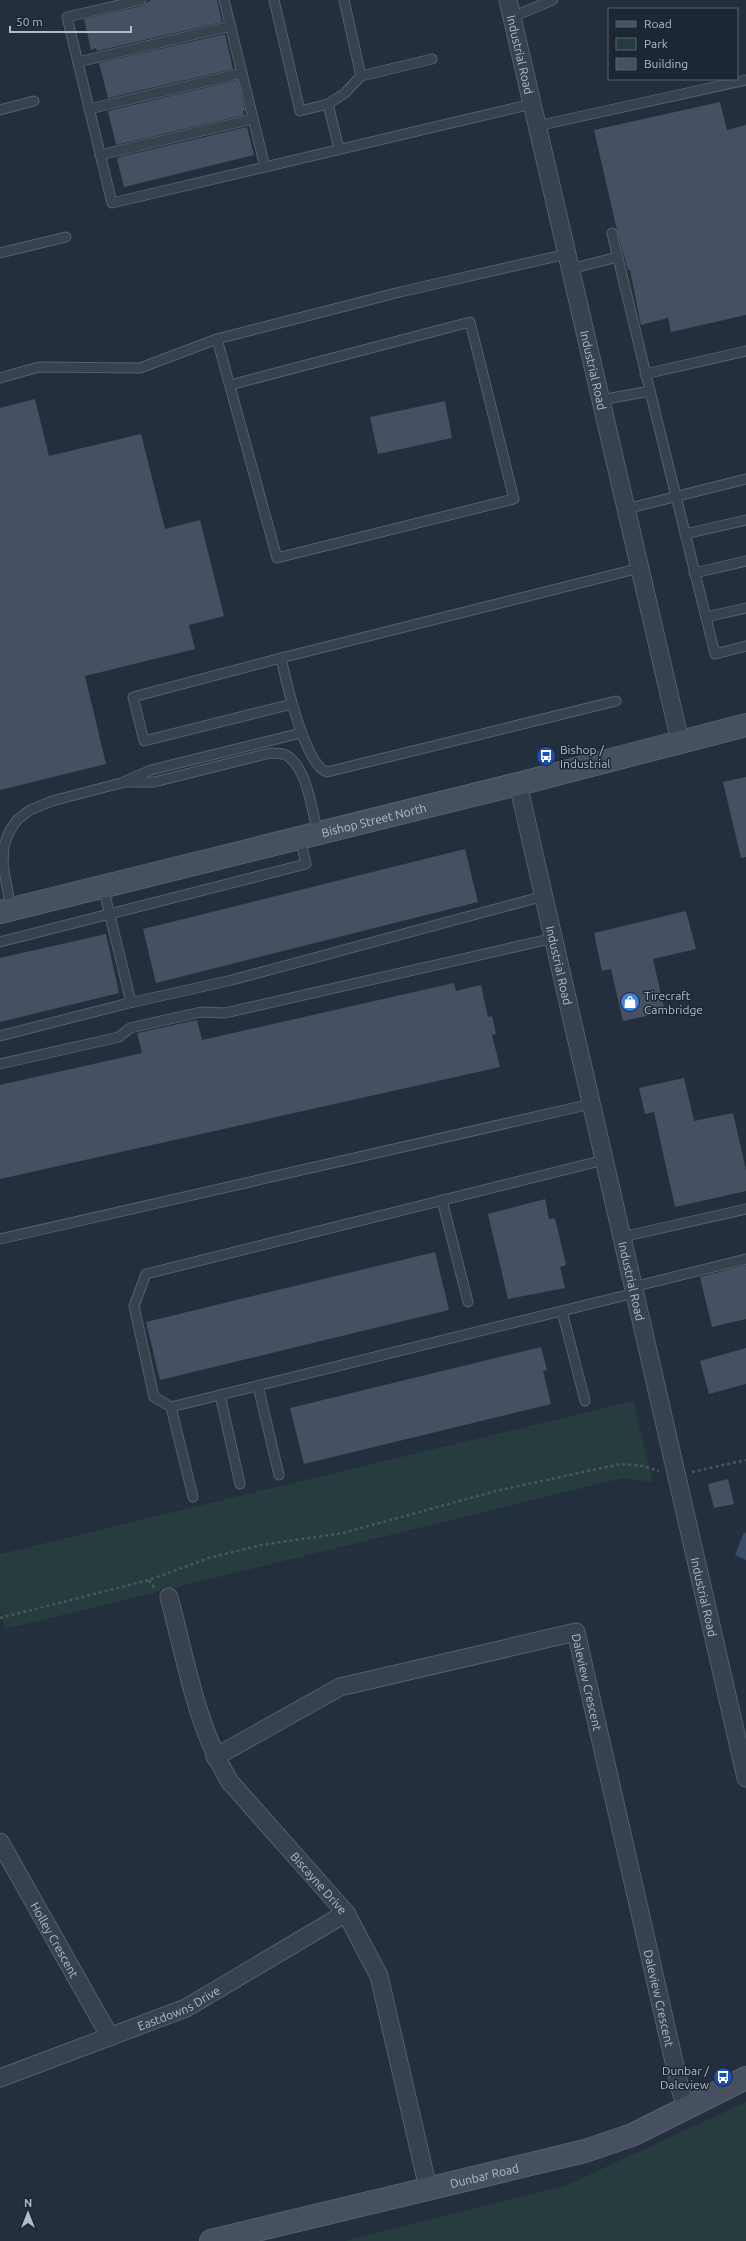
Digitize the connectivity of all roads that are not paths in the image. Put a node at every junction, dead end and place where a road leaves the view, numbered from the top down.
1 (141, 0) edge
2 (224, 0) edge
3 (274, 0) edge
4 (344, 0) edge
5 (508, 0) edge
6 (553, 0) edge
7 (512, 17) junction
8 (230, 26) junction
9 (432, 59) dead end
10 (78, 62) junction
11 (242, 73) junction
12 (361, 76) junction
13 (746, 80) edge
14 (34, 101) dead end
15 (328, 104) junction
16 (532, 104) junction
17 (89, 109) junction
18 (0, 110) edge
19 (253, 119) junction
20 (537, 126) junction
21 (340, 149) junction
22 (100, 155) junction
23 (264, 167) junction
24 (612, 234) dead end
25 (66, 237) dead end
26 (0, 253) edge
27 (618, 257) junction
28 (569, 262) junction
29 (217, 339) junction
30 (746, 351) edge
31 (646, 374) junction
32 (0, 378) edge
33 (230, 385) junction
34 (650, 391) junction
35 (601, 400) junction
36 (746, 479) edge
37 (675, 497) junction
38 (626, 509) junction
39 (746, 520) edge
40 (685, 534) junction
41 (746, 561) edge
42 (640, 568) junction
43 (694, 573) junction
44 (746, 608) edge
45 (706, 618) junction
46 (746, 646) edge
47 (281, 658) junction
48 (616, 701) dead end
49 (292, 704) junction
50 (746, 725) edge
51 (301, 733) junction
52 (680, 741) junction
53 (121, 783) junction
54 (518, 784) junction
55 (309, 836) junction
56 (103, 887) junction
57 (544, 896) junction
58 (6, 911) edge
59 (110, 914) junction
60 (554, 938) junction
61 (0, 942) edge
62 (131, 1002) junction
63 (0, 1036) edge
64 (0, 1064) edge
65 (591, 1104) junction
66 (604, 1160) junction
67 (442, 1200) junction
68 (746, 1209) edge
69 (622, 1237) junction
70 (0, 1239) edge
71 (746, 1259) edge
72 (634, 1290) junction
73 (468, 1302) dead end
74 (562, 1311) junction
75 (258, 1386) junction
76 (220, 1395) junction
77 (585, 1401) dead end
78 (171, 1407) junction
79 (279, 1475) dead end
80 (240, 1484) dead end
81 (193, 1497) dead end
82 (169, 1598) dead end
83 (215, 1757) junction
84 (746, 1778) edge
85 (0, 1842) edge
86 (346, 1913) junction
87 (110, 2037) junction
88 (0, 2078) edge
89 (746, 2078) edge
90 (686, 2108) junction
91 (428, 2188) junction
92 (211, 2241) edge

1 - 10 lane
2 - 8 lane
3 - 15 lane
4 - 12 lane
5 - 7 street, Industrial Road
6 - 7 lane
7 - 16 street, Industrial Road
8 - 10 lane
8 - 11 lane
9 - 12 lane
10 - 17 lane
11 - 17 lane
11 - 19 lane
12 - 15 lane
13 - 20 lane
14 - 18 lane
15 - 21 lane
16 - 20 street, Industrial Road
16 - 21 lane
17 - 22 lane
19 - 22 lane
19 - 23 lane
20 - 28 street, Industrial Road
21 - 23 lane
22 - 23 lane
24 - 27 lane
25 - 26 lane
27 - 28 lane
27 - 31 lane
28 - 29 lane
28 - 35 street, Industrial Road
29 - 32 lane
29 - 33 lane
30 - 31 lane
31 - 34 lane
33 - 33 lane
34 - 35 lane
34 - 37 lane
35 - 38 street, Industrial Road
36 - 37 lane
37 - 38 lane
37 - 40 lane
38 - 42 street, Industrial Road
39 - 40 lane
40 - 43 lane
41 - 43 lane
42 - 47 lane
42 - 52 street, Industrial Road
43 - 45 lane
44 - 45 lane
45 - 46 lane
47 - 49 lane
47 - 49 lane
48 - 51 lane
49 - 51 lane
50 - 52 main road, Bishop Street North
51 - 53 lane
52 - 54 main road, Bishop Street North
53 - 55 lane
53 - 58 lane
54 - 55 main road, Bishop Street North
54 - 57 street, Industrial Road
55 - 56 main road, Bishop Street North
55 - 59 lane
56 - 58 main road, Bishop Street North
56 - 59 lane
57 - 60 street, Industrial Road
57 - 62 lane
59 - 61 lane
59 - 62 lane
60 - 64 lane
60 - 65 street, Industrial Road
62 - 63 lane
65 - 66 street, Industrial Road
65 - 70 lane
66 - 67 lane
66 - 69 street, Industrial Road
67 - 73 lane
67 - 78 lane
68 - 69 lane
69 - 72 street, Industrial Road
71 - 72 lane
72 - 74 lane
72 - 84 street, Industrial Road
74 - 75 lane
74 - 77 lane
75 - 76 lane
75 - 79 lane
76 - 78 lane
76 - 80 lane
78 - 81 lane
82 - 83 street, Biscayne Drive
83 - 86 street, Biscayne Drive
83 - 90 street, Daleview Crescent
85 - 87 street, Holley Crescent
86 - 87 street, Eastdowns Drive
86 - 91 street, Biscayne Drive
87 - 88 street, Eastdowns Drive
89 - 90 main road, Dunbar Road
90 - 91 main road, Dunbar Road
91 - 92 main road, Dunbar Road

